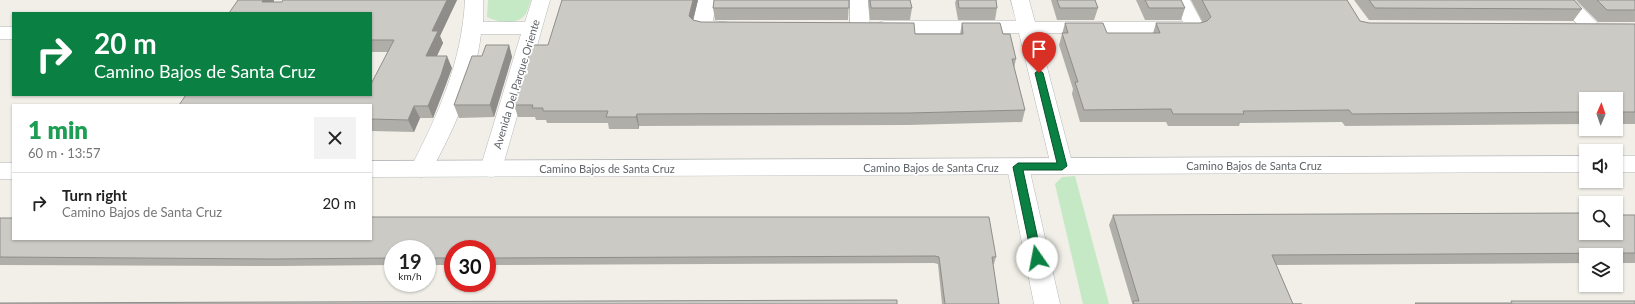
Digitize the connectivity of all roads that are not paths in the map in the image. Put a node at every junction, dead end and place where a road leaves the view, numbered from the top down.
1 (474, 0) edge
2 (541, 0) edge
3 (706, 0) edge
4 (859, 0) edge
5 (1020, 0) edge
6 (1181, 0) edge
7 (1565, 0) edge
8 (742, 27) edge
9 (472, 28) junction
10 (533, 28) junction
11 (1026, 28) junction
12 (1569, 29) edge
13 (0, 33) edge
14 (12, 33) edge
15 (1579, 164) edge
16 (1623, 164) edge
17 (1635, 164) edge
18 (1062, 166) junction
19 (1018, 167) junction
20 (491, 168) junction
21 (372, 169) edge
22 (421, 169) junction
23 (12, 170) edge
24 (0, 171) edge
25 (1047, 304) edge

1 - 9 street
2 - 10 street, Avenida Del Parque Oriente
3 - 8 street
4 - 11 street
5 - 11 street
6 - 11 street
7 - 12 street
9 - 10 street
9 - 22 street
10 - 20 street, Avenida Del Parque Oriente
11 - 18 street
13 - 14 street
15 - 18 street, Camino Bajos de Santa Cruz
16 - 17 street
18 - 19 street, Camino Bajos de Santa Cruz
19 - 20 street, Camino Bajos de Santa Cruz
19 - 25 street
20 - 22 street, Camino Bajos de Santa Cruz
21 - 22 street, Camino Bajos de Santa Cruz
23 - 24 street

